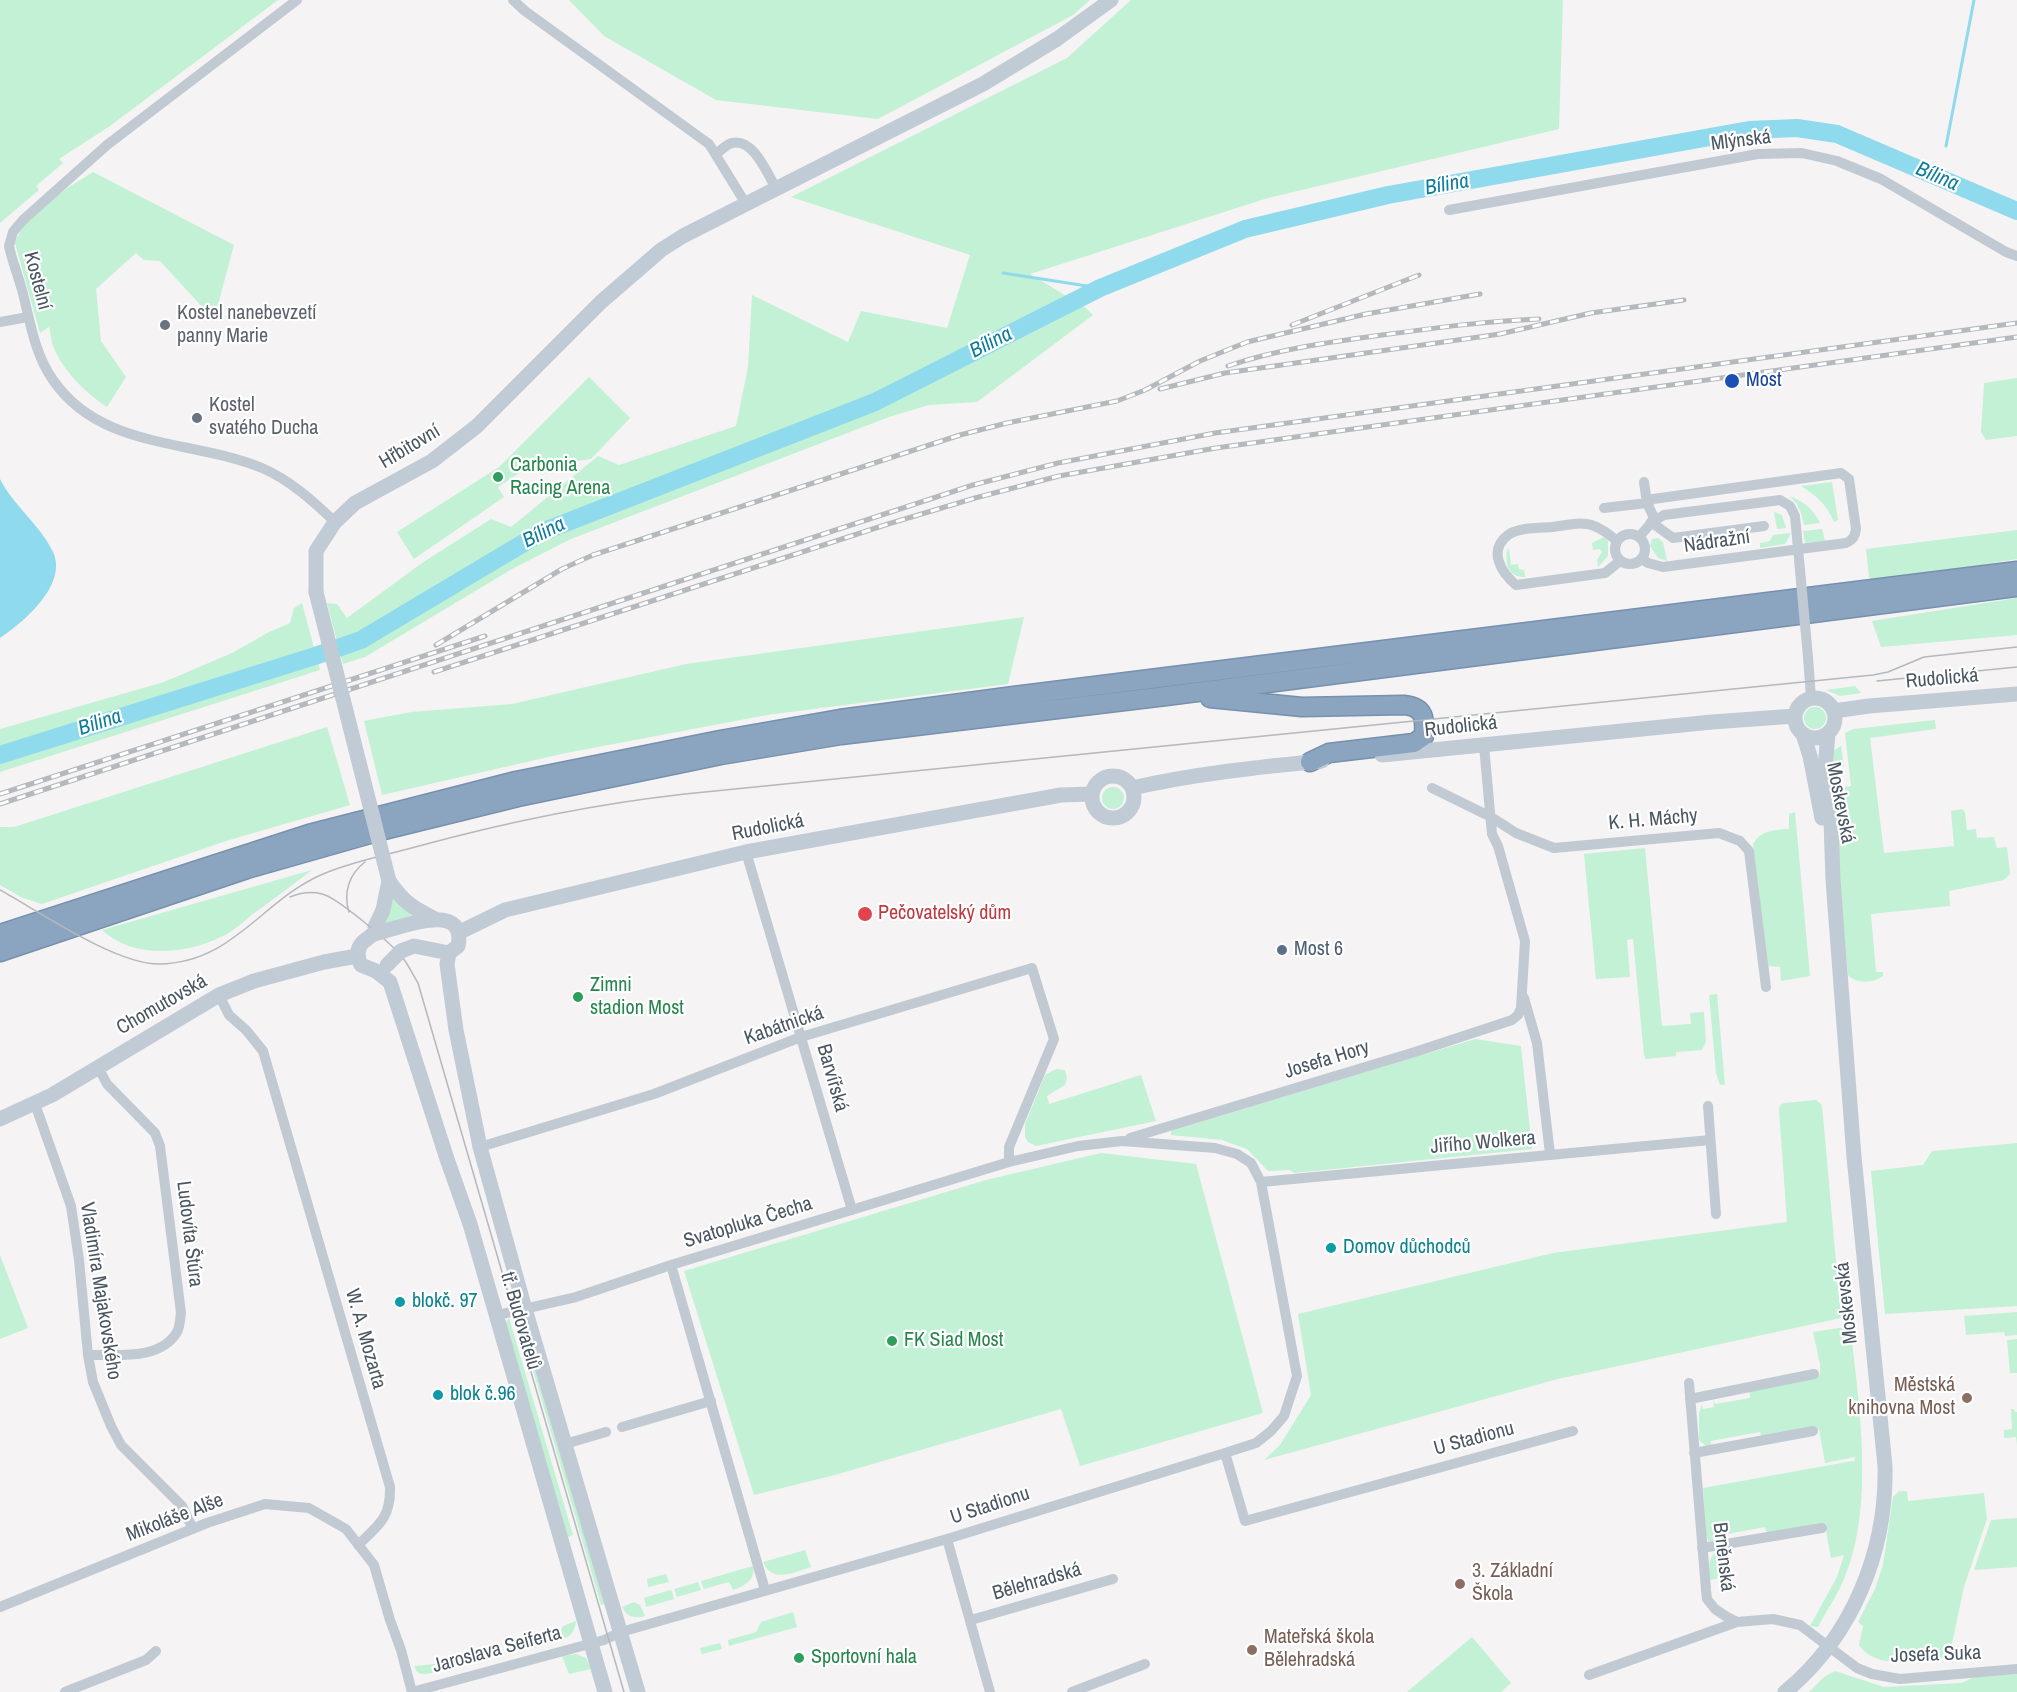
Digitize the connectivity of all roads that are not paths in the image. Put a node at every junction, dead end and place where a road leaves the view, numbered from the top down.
1 (297, 0) edge
2 (513, 0) edge
3 (1111, 0) edge
4 (716, 154) junction
5 (776, 188) junction
6 (746, 204) junction
7 (1449, 210) dead end
8 (2017, 256) edge
9 (28, 317) junction
10 (0, 322) edge
11 (1644, 482) dead end
12 (1647, 503) junction
13 (1604, 508) dead end
14 (1653, 521) junction
15 (335, 522) junction
16 (1764, 526) dead end
17 (1639, 537) junction
18 (1617, 541) junction
19 (1798, 550) junction
20 (1642, 559) junction
21 (1620, 561) junction
22 (2017, 572) edge
23 (2017, 587) edge
24 (2017, 694) edge
25 (1166, 696) junction
26 (1811, 699) junction
27 (1834, 711) junction
28 (1795, 716) junction
29 (1803, 734) junction
30 (1828, 734) junction
31 (1484, 746) junction
32 (1310, 762) junction
33 (1132, 788) junction
34 (1432, 788) dead end
35 (1091, 794) junction
36 (1491, 818) junction
37 (746, 852) junction
38 (1833, 880) junction
39 (389, 881) junction
40 (93, 903) junction
41 (435, 919) junction
42 (0, 927) edge
43 (460, 932) junction
44 (0, 934) edge
45 (370, 939) junction
46 (0, 952) edge
47 (449, 953) junction
48 (382, 968) junction
49 (1766, 987) dead end
50 (1522, 992) junction
51 (219, 995) junction
52 (801, 1037) junction
53 (98, 1067) junction
54 (35, 1104) junction
55 (1708, 1106) dead end
56 (0, 1119) edge
57 (1710, 1140) junction
58 (1122, 1141) junction
59 (480, 1146) junction
60 (1550, 1154) junction
61 (1009, 1162) junction
62 (1260, 1182) junction
63 (852, 1210) junction
64 (1716, 1214) dead end
65 (671, 1265) junction
66 (525, 1310) junction
67 (497, 1315) junction
68 (88, 1355) junction
69 (1814, 1374) dead end
70 (1689, 1383) dead end
71 (1690, 1399) junction
72 (711, 1401) junction
73 (622, 1427) dead end
74 (1573, 1431) dead end
75 (1813, 1431) dead end
76 (606, 1432) dead end
77 (565, 1444) junction
78 (1225, 1453) junction
79 (1694, 1453) junction
80 (1822, 1528) dead end
81 (194, 1529) junction
82 (947, 1539) junction
83 (358, 1545) junction
84 (1702, 1548) junction
85 (1113, 1579) dead end
86 (765, 1590) junction
87 (0, 1607) edge
88 (971, 1620) junction
89 (1737, 1622) junction
90 (621, 1632) junction
91 (591, 1643) junction
92 (1828, 1647) junction
93 (156, 1651) dead end
94 (1145, 1664) dead end
95 (2017, 1669) edge
96 (1589, 1675) dead end
97 (451, 1687) edge
98 (65, 1692) edge
99 (412, 1692) edge
100 (605, 1692) edge
101 (638, 1692) edge
102 (990, 1692) edge
103 (1072, 1692) edge
104 (1785, 1692) edge

1 - 9 street, Kostelní
2 - 4 street
3 - 5 street, Hřbitovní
4 - 5 street
4 - 6 street
5 - 6 street, Hřbitovní
6 - 15 street, Hřbitovní
7 - 8 street, Mlýnská
9 - 10 street
9 - 15 street, Kostelní
11 - 12 street
12 - 13 street
12 - 14 street
12 - 19 street, Nádražní
14 - 16 street
14 - 17 street
14 - 19 street
15 - 39 street, Hřbitovní, bridge
17 - 18 street
17 - 20 street
18 - 21 street
18 - 21 street
19 - 20 street, Nádražní
19 - 26 street, bridge
20 - 21 street
22 - 40 highway
23 - 25 highway
24 - 27 street, Rudolická
25 - 32 highway
25 - 46 highway
26 - 27 street
26 - 28 street
27 - 30 street
28 - 29 street
28 - 31 street, Rudolická
29 - 30 street
29 - 38 street, Moskevská
30 - 38 street, Moskevská
31 - 32 street, Rudolická
31 - 36 street, Josefa Hory
32 - 33 street, Rudolická
33 - 35 street
33 - 35 street
34 - 36 street, K. H. Máchy
35 - 37 street, Rudolická
36 - 49 street, K. H. Máchy
36 - 50 street, Josefa Hory
37 - 43 street, Rudolická
37 - 52 street, Barvířská
38 - 92 street, Moskevská
39 - 41 street
39 - 45 street
40 - 42 highway
40 - 44 highway
41 - 43 street
41 - 45 street, Chomutovská
43 - 47 street
45 - 48 street
45 - 51 street, Chomutovská
47 - 48 street, bridge
47 - 59 street, tř. Budovatelů
48 - 67 street, tř. Budovatelů
50 - 58 street, Josefa Hory
50 - 60 street, Josefa Hory
51 - 53 street, Chomutovská
51 - 83 street, W. A. Mozarta
52 - 59 street, Kabátnická
52 - 61 street, Kabátnická
52 - 63 street, Barvířská
53 - 54 street, Chomutovská
53 - 68 street, Ludovíta Štúra
54 - 56 street, Chomutovská
54 - 68 street, Vladimíra Majakovského
55 - 57 street
57 - 60 street, Jiřího Wolkera
57 - 64 street
58 - 61 street, Svatopluka Čecha
58 - 62 street, Svatopluka Čecha
59 - 66 street, tř. Budovatelů
60 - 62 street, Jiřího Wolkera
61 - 63 street, Svatopluka Čecha
62 - 78 street, U Stadionu
63 - 65 street, Svatopluka Čecha
65 - 66 street, Svatopluka Čecha
65 - 72 street
66 - 67 street, Svatopluka Čecha
66 - 77 street, tř. Budovatelů
67 - 91 street, tř. Budovatelů
68 - 81 street, Vladimíra Majakovského
69 - 71 street
70 - 71 street, Brněnská
71 - 79 street, Brněnská
72 - 73 street
72 - 86 street
74 - 78 street, U Stadionu
75 - 79 street
76 - 77 street
77 - 90 street, tř. Budovatelů
78 - 82 street, U Stadionu
79 - 84 street, Brněnská
80 - 84 street
81 - 83 street, Mikoláše Alše
81 - 87 street, Mikoláše Alše
82 - 86 street, U Stadionu
82 - 88 street, Bělehradská
83 - 99 street
84 - 89 street, Brněnská
85 - 88 street, Bělehradská
86 - 90 street, U Stadionu
88 - 102 street, Bělehradská
89 - 92 street
89 - 96 street
90 - 91 street, Jaroslava Seiferta
90 - 101 street, tř. Budovatelů
91 - 97 street, Jaroslava Seiferta
91 - 100 street, tř. Budovatelů
92 - 95 street, Josefa Suka
92 - 104 street, Moskevská
93 - 98 street
94 - 103 street
97 - 99 street, Jaroslava Seiferta

